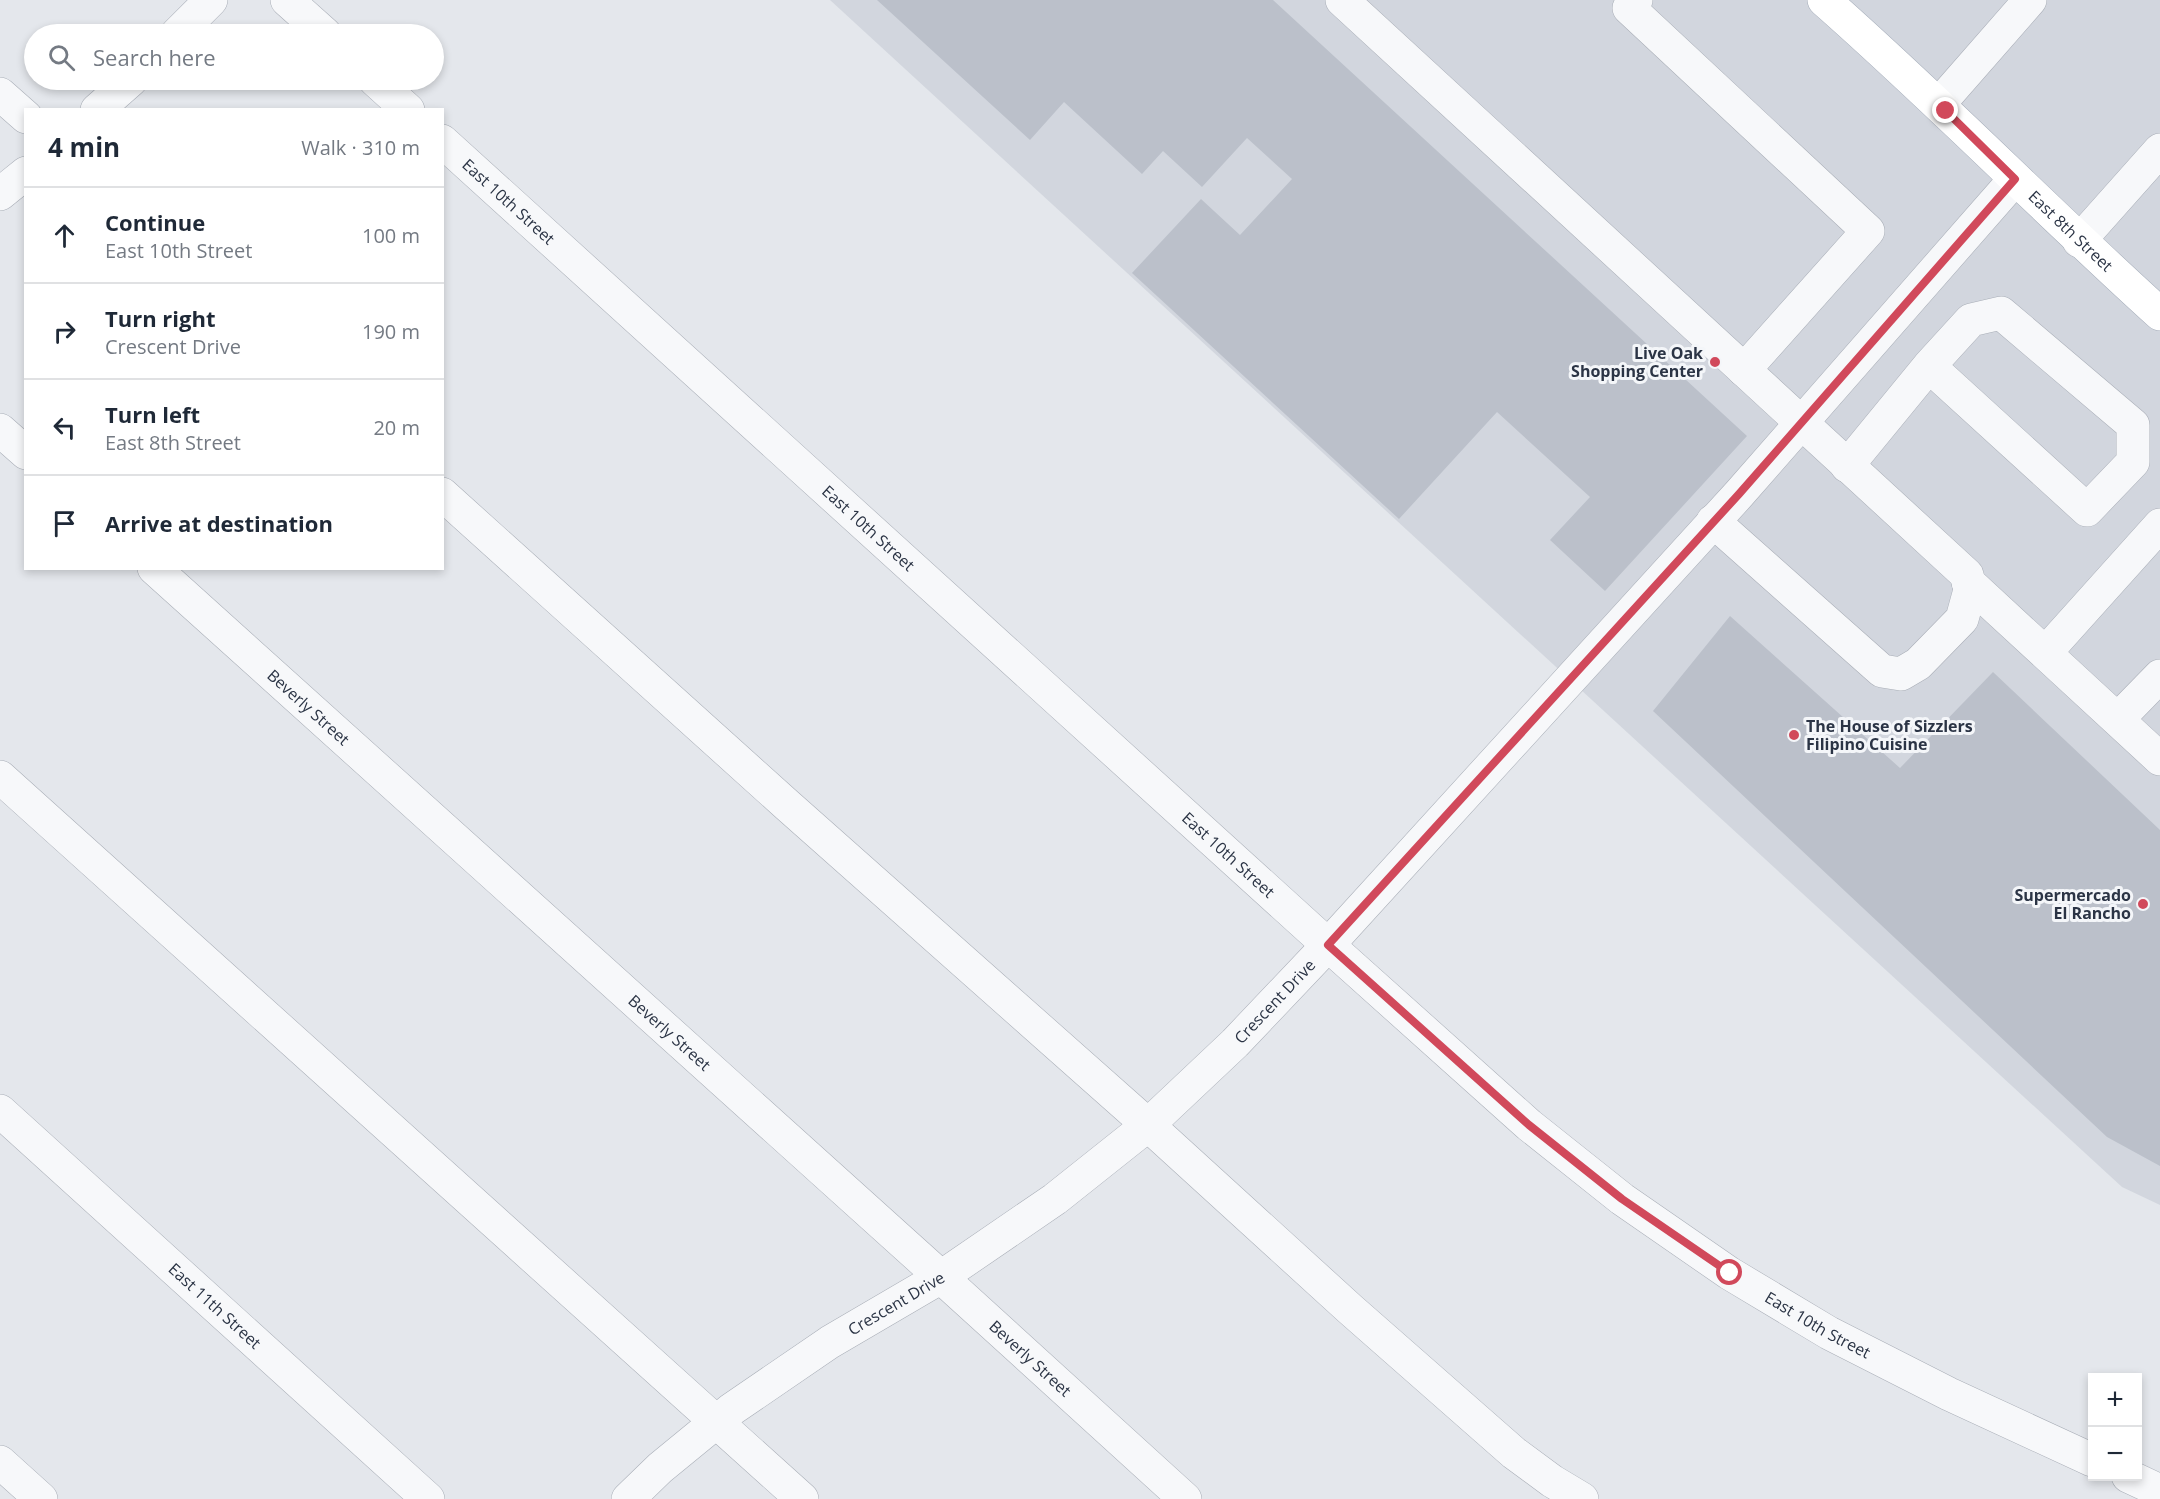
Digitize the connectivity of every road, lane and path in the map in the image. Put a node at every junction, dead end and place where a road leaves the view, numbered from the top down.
1 (211, 0) edge
2 (287, 0) edge
3 (1342, 0) edge
4 (1824, 0) edge
5 (2030, 0) edge
6 (1628, 3) edge
7 (187, 24) edge
8 (314, 24) edge
9 (120, 90) edge
10 (386, 90) edge
11 (0, 94) edge
12 (1939, 104) junction
13 (99, 108) edge
14 (406, 108) edge
15 (24, 115) edge
16 (444, 143) edge
17 (2160, 150) edge
18 (24, 175) edge
19 (2015, 179) junction
20 (0, 194) edge
21 (2079, 241) junction
22 (2160, 314) edge
23 (1929, 366) junction
24 (1744, 370) junction
25 (1800, 422) junction
26 (0, 430) edge
27 (24, 451) edge
28 (1847, 466) junction
29 (444, 496) edge
30 (1713, 521) junction
31 (2160, 525) edge
32 (156, 570) edge
33 (1968, 582) junction
34 (2046, 652) junction
35 (2160, 675) edge
36 (2118, 720) junction
37 (2160, 759) edge
38 (0, 777) edge
39 (1328, 945) junction
40 (0, 1111) edge
41 (1148, 1125) junction
42 (941, 1277) junction
43 (716, 1422) junction
44 (2088, 1458) edge
45 (0, 1462) edge
46 (2139, 1481) edge
47 (2160, 1491) edge
48 (41, 1499) edge
49 (428, 1499) edge
50 (628, 1499) edge
51 (802, 1499) edge
52 (1185, 1499) edge
53 (1582, 1499) edge

1 - 7 street
2 - 8 street
3 - 24 street
4 - 12 main road, East 8th Street
5 - 12 street
6 - 24 street
9 - 13 street
10 - 14 street
11 - 15 street
12 - 19 main road, East 8th Street
16 - 39 street, East 10th Street
17 - 21 street
18 - 20 street
19 - 21 main road, East 8th Street
19 - 25 street, Crescent Drive
21 - 22 main road, East 8th Street
23 - 23 street
23 - 28 street
24 - 25 street
25 - 28 street
25 - 30 street, Crescent Drive
26 - 27 street
28 - 33 street
29 - 41 street
30 - 33 street
30 - 39 street, Crescent Drive
31 - 34 street
32 - 42 street, Beverly Street
33 - 34 street
34 - 36 street
35 - 36 street
36 - 37 street
38 - 43 street
39 - 41 street, Crescent Drive
39 - 44 street, East 10th Street
40 - 49 street, East 11th Street
41 - 42 street, Crescent Drive
41 - 53 street
42 - 43 street, Crescent Drive
42 - 52 street, Beverly Street
43 - 50 street, Crescent Drive
43 - 51 street
45 - 48 street
46 - 47 street

